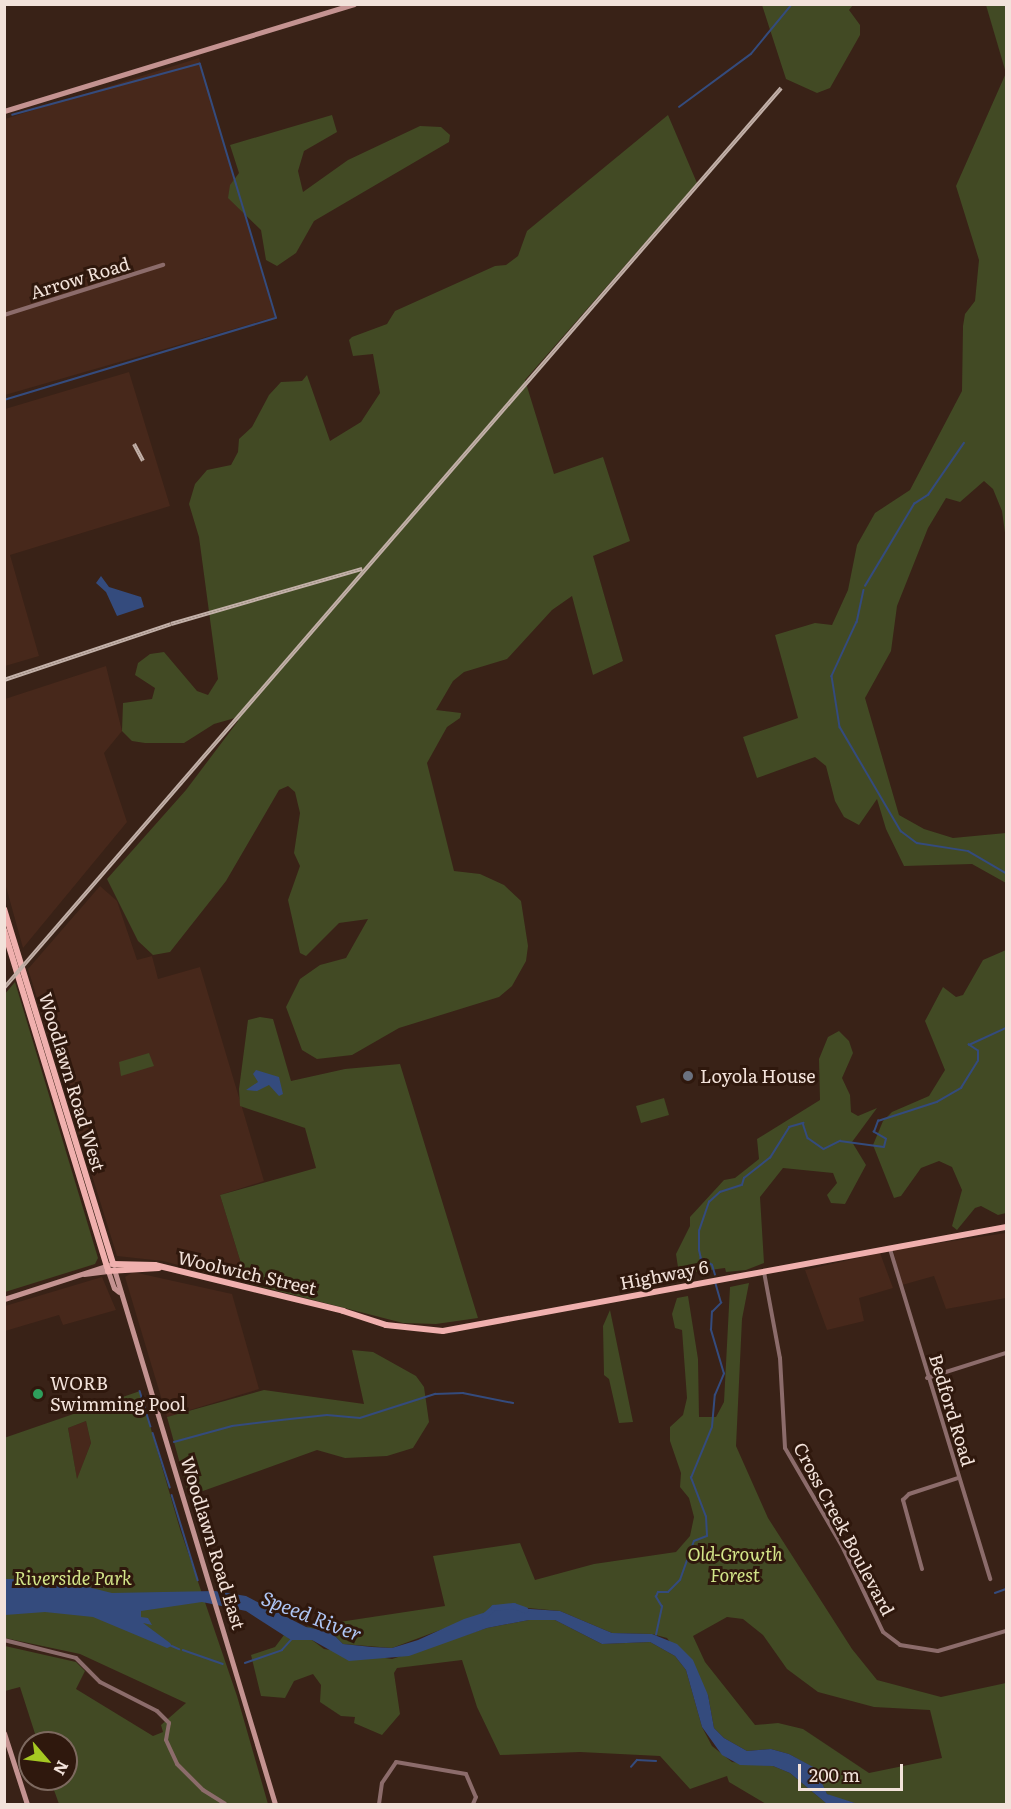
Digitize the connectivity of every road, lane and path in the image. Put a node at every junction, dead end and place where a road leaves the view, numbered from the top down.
1 (354, 4) edge
2 (4, 111) edge
3 (163, 265) dead end
4 (4, 315) edge
5 (4, 909) edge
6 (6, 927) edge
7 (1006, 1227) edge
8 (890, 1249) junction
9 (111, 1268) junction
10 (764, 1271) junction
11 (4, 1299) edge
12 (328, 1308) joint
13 (1006, 1353) edge
14 (927, 1378) junction
15 (958, 1478) junction
16 (921, 1569) dead end
17 (990, 1578) dead end
18 (1006, 1630) edge
19 (4, 1640) edge
20 (4, 1733) edge
21 (27, 1804) edge
22 (225, 1804) edge
23 (275, 1804) edge
24 (379, 1804) edge
25 (473, 1804) edge

1 - 2 main road
3 - 4 street, Arrow Road
5 - 6 main road, Woodlawn Road West
6 - 9 main road, Woodlawn Road West
7 - 8 main road, Highway 6
8 - 10 main road, Highway 6
8 - 14 street, Bedford Road
9 - 11 main road, Woolwich Street
9 - 12 main road, Woolwich Street
9 - 23 main road, Woodlawn Road East
10 - 12 main road, Highway 6
10 - 18 street, Cross Creek Boulevard
13 - 14 street
14 - 15 street, Bedford Road
15 - 16 street
15 - 17 street, Bedford Road
19 - 22 street
20 - 21 main road
24 - 25 street

